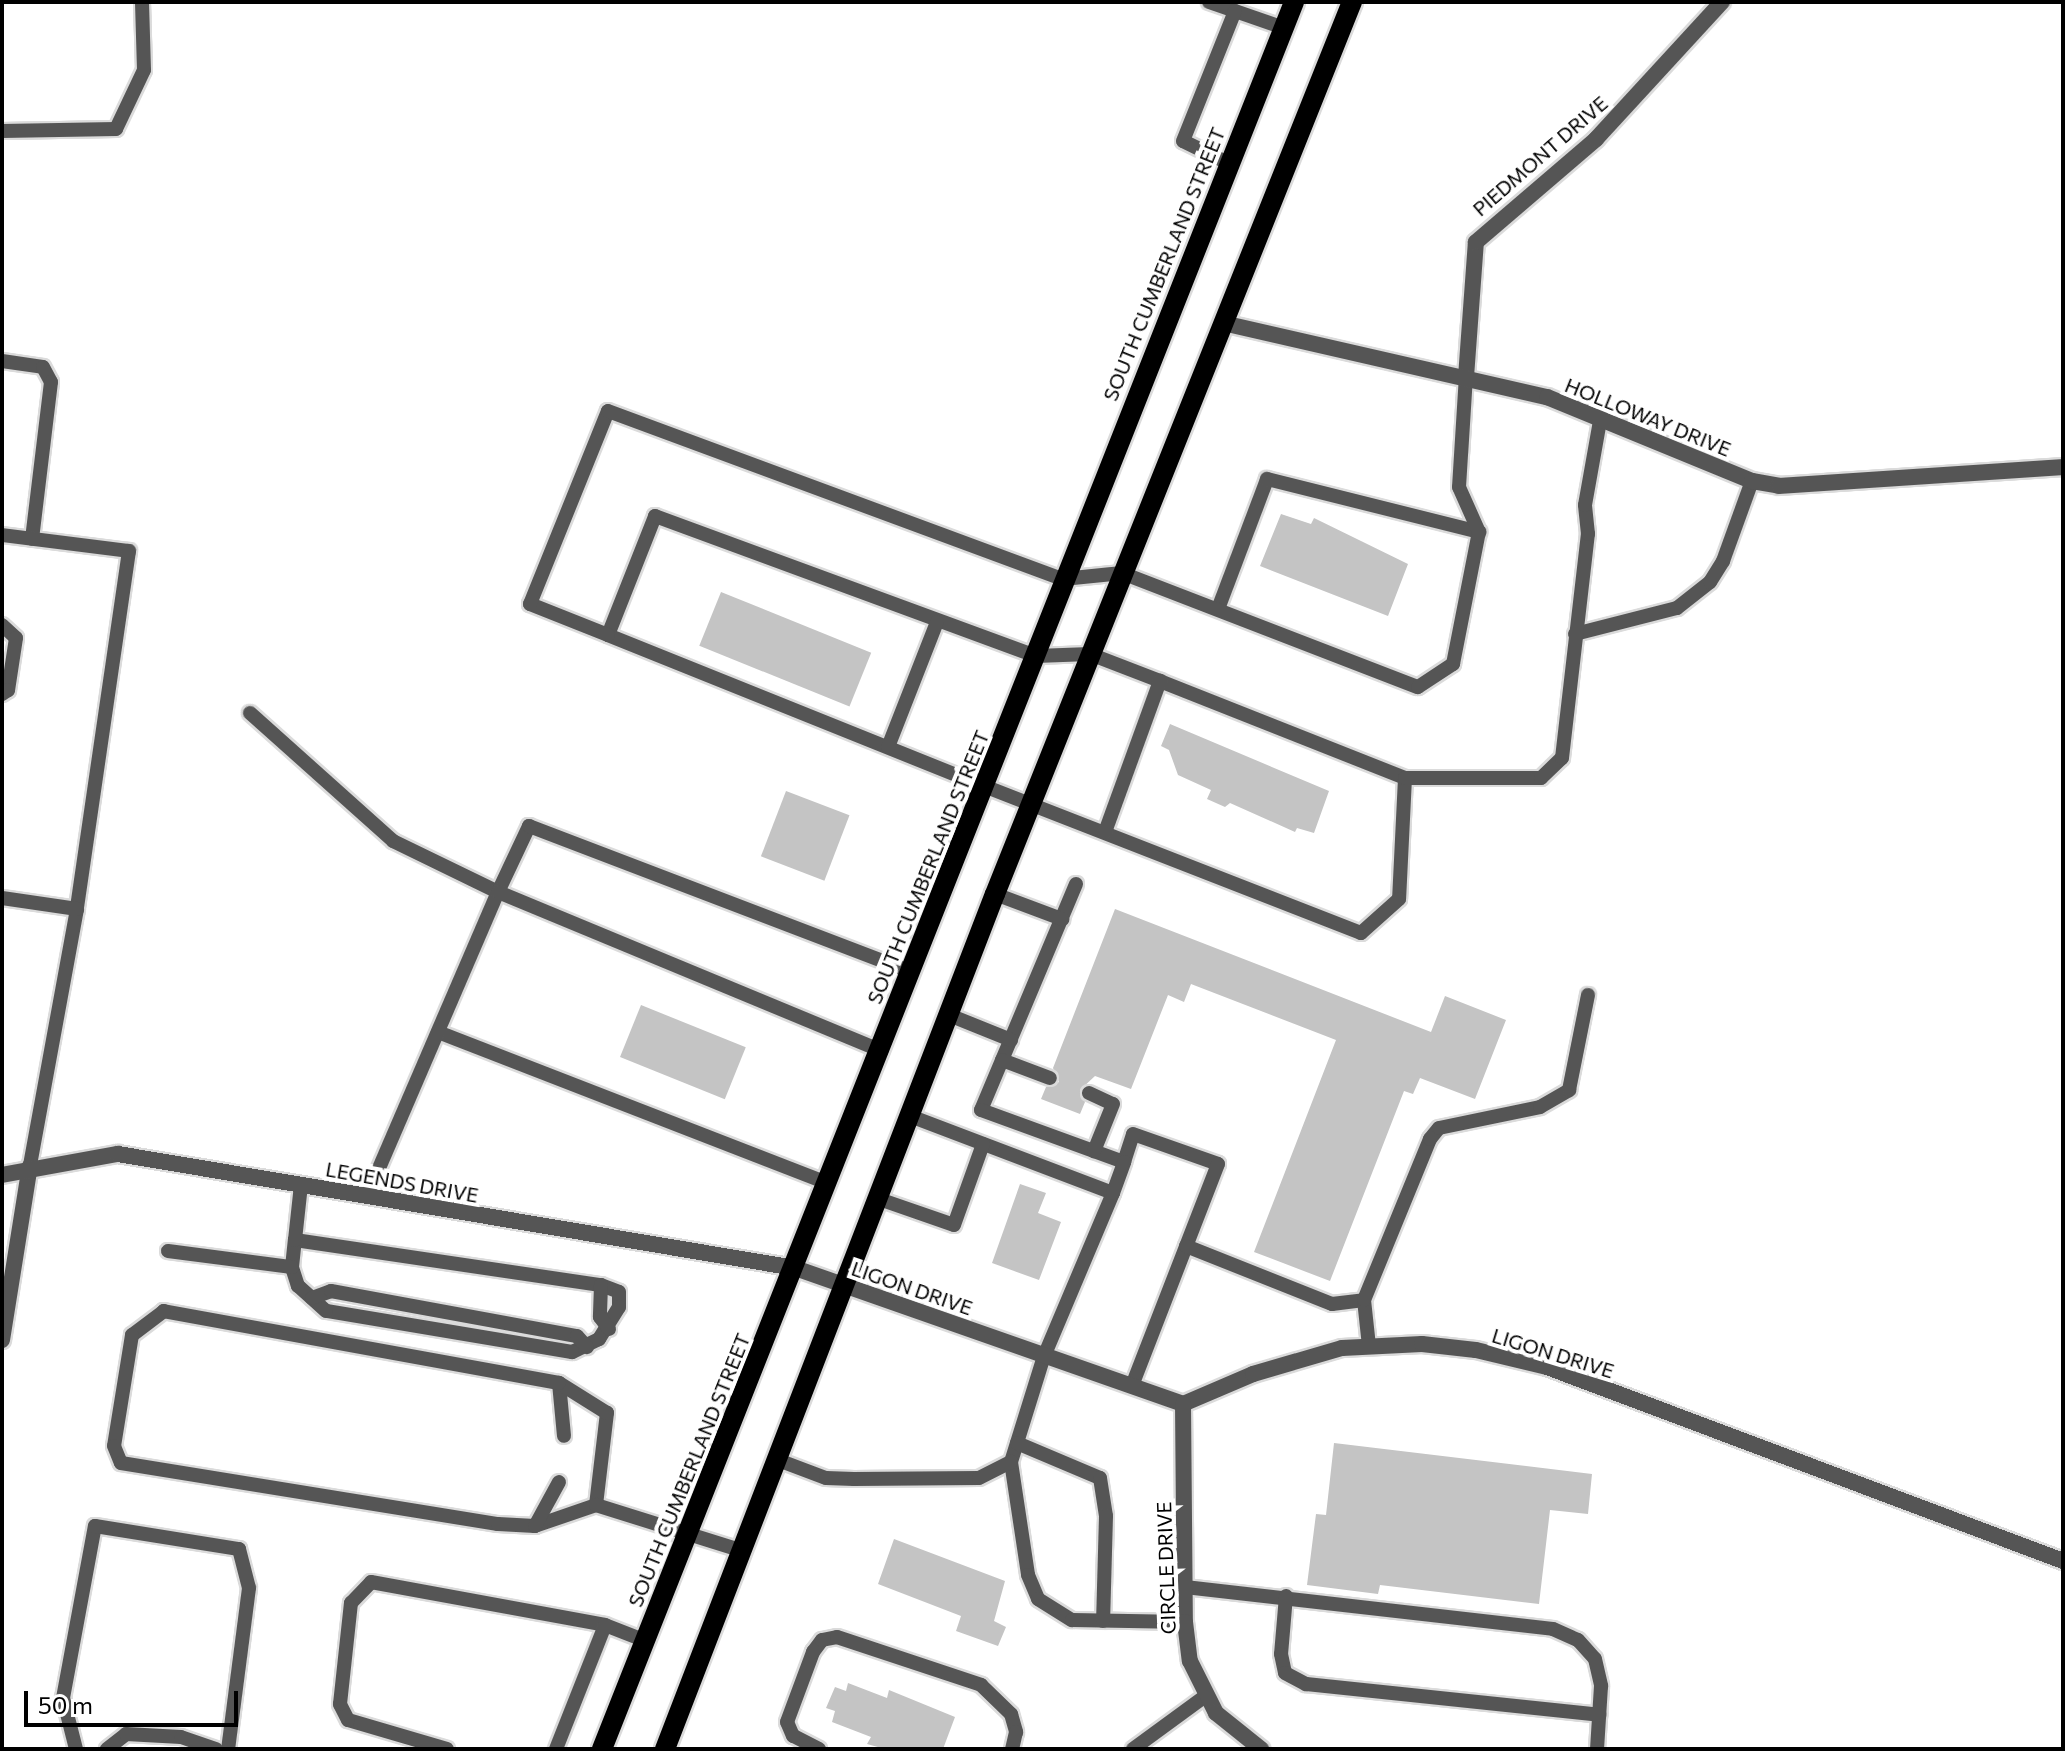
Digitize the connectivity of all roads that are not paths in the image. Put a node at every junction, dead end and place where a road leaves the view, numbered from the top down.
1 (142, 2) edge
2 (1209, 2) edge
3 (1294, 2) edge
4 (1352, 2) edge
5 (1722, 2) edge
6 (1235, 11) junction
7 (1284, 28) junction
8 (2, 131) edge
9 (1230, 164) junction
10 (1223, 323) junction
11 (2, 361) edge
12 (1466, 377) junction
13 (1601, 415) junction
14 (2063, 467) edge
15 (1752, 481) junction
16 (1479, 532) junction
17 (2, 535) edge
18 (32, 539) junction
19 (1122, 573) junction
20 (1063, 579) junction
21 (1218, 609) junction
22 (937, 622) junction
23 (2, 625) edge
24 (1575, 634) junction
25 (608, 635) junction
26 (1090, 654) junction
27 (1036, 656) junction
28 (1160, 681) junction
29 (2, 694) edge
30 (250, 713) dead end
31 (888, 747) junction
32 (1405, 778) junction
33 (986, 787) junction
34 (1032, 803) junction
35 (1105, 832) junction
36 (1076, 884) dead end
37 (498, 892) junction
38 (995, 894) junction
39 (2, 898) edge
40 (77, 909) junction
41 (1062, 919) junction
42 (912, 972) junction
43 (1588, 995) dead end
44 (949, 1015) junction
45 (438, 1032) junction
46 (1011, 1040) junction
47 (881, 1051) junction
48 (1002, 1060) junction
49 (1050, 1078) dead end
50 (1089, 1093) dead end
51 (910, 1116) junction
52 (983, 1144) junction
53 (1094, 1151) junction
54 (1124, 1162) junction
55 (30, 1166) junction
56 (2, 1175) edge
57 (828, 1183) junction
58 (301, 1185) junction
59 (1113, 1193) junction
60 (367, 1196) junction
61 (879, 1199) junction
62 (295, 1240) junction
63 (1186, 1246) junction
64 (168, 1251) dead end
65 (292, 1267) junction
66 (795, 1268) junction
67 (846, 1286) junction
68 (1364, 1300) junction
69 (2, 1340) edge
70 (1369, 1346) junction
71 (1044, 1356) junction
72 (559, 1383) junction
73 (1132, 1386) junction
74 (1183, 1404) junction
75 (564, 1436) dead end
76 (1017, 1443) junction
77 (778, 1460) junction
78 (1011, 1462) junction
79 (559, 1482) dead end
80 (596, 1505) junction
81 (535, 1526) junction
82 (691, 1534) junction
83 (743, 1551) junction
84 (2063, 1561) edge
85 (1185, 1587) junction
86 (1286, 1596) junction
87 (1103, 1621) junction
88 (1185, 1622) junction
89 (605, 1625) junction
90 (646, 1641) junction
91 (1204, 1697) junction
92 (1599, 1715) junction
93 (76, 1749) edge
94 (107, 1749) edge
95 (216, 1749) edge
96 (228, 1749) edge
97 (447, 1749) edge
98 (556, 1749) edge
99 (602, 1749) edge
100 (665, 1749) edge
101 (819, 1749) edge
102 (1012, 1749) edge
103 (1133, 1749) edge
104 (1261, 1749) edge
105 (1597, 1749) edge

1 - 8 lane
2 - 6 lane
3 - 7 main road, SOUTH CUMBERLAND STREET
4 - 10 main road
5 - 12 street, PIEDMONT DRIVE
6 - 7 lane
6 - 9 lane
7 - 9 main road, SOUTH CUMBERLAND STREET
9 - 20 main road, SOUTH CUMBERLAND STREET
10 - 12 street, HOLLOWAY DRIVE
10 - 19 main road
11 - 18 lane
12 - 13 street, HOLLOWAY DRIVE
12 - 16 lane
13 - 15 street, HOLLOWAY DRIVE
13 - 24 lane
14 - 15 street, HOLLOWAY DRIVE
15 - 24 lane
16 - 21 lane
16 - 21 lane
17 - 18 lane
18 - 40 lane
19 - 20 lane
19 - 21 lane
19 - 26 main road
20 - 25 lane
20 - 27 main road, SOUTH CUMBERLAND STREET
22 - 25 lane
22 - 27 lane
22 - 31 lane
23 - 29 lane
24 - 32 lane
25 - 31 lane
26 - 27 lane
26 - 28 lane
26 - 34 main road
27 - 33 main road, SOUTH CUMBERLAND STREET
28 - 32 lane
28 - 35 lane
30 - 37 lane
31 - 33 lane
32 - 35 lane
33 - 34 lane
33 - 42 main road, SOUTH CUMBERLAND STREET
34 - 35 lane
34 - 38 main road
36 - 41 lane
37 - 42 lane
37 - 45 lane
37 - 47 lane
38 - 41 lane
38 - 44 main road
39 - 40 lane
40 - 55 lane
41 - 46 lane
42 - 47 main road, SOUTH CUMBERLAND STREET
43 - 68 lane
44 - 46 lane
44 - 51 main road
45 - 57 lane
45 - 60 lane
46 - 48 lane
47 - 57 main road, SOUTH CUMBERLAND STREET
48 - 49 lane
48 - 53 lane
50 - 53 lane
51 - 52 lane
51 - 61 main road
52 - 59 lane
52 - 61 lane
53 - 54 lane
54 - 59 lane
54 - 63 lane
55 - 56 street, LEGENDS DRIVE
55 - 58 street, LEGENDS DRIVE
55 - 69 street
57 - 66 main road, SOUTH CUMBERLAND STREET
58 - 60 street, LEGENDS DRIVE
58 - 62 lane
59 - 71 lane
60 - 66 street, LEGENDS DRIVE
61 - 67 main road
62 - 65 lane
62 - 65 lane
63 - 68 lane
63 - 73 lane
64 - 65 lane
66 - 67 street, LIGON DRIVE
66 - 82 main road, SOUTH CUMBERLAND STREET
67 - 71 street, LIGON DRIVE
67 - 77 main road
68 - 70 lane
70 - 74 street, LIGON DRIVE
70 - 84 street, LIGON DRIVE
71 - 73 street, LIGON DRIVE
71 - 76 lane
72 - 75 lane
72 - 80 lane
72 - 81 lane
73 - 74 street, LIGON DRIVE
74 - 85 street, CIRCLE DRIVE
76 - 78 lane
76 - 87 lane
77 - 78 lane
77 - 83 main road
78 - 87 lane
79 - 81 lane
80 - 81 lane
80 - 82 lane
82 - 83 lane
82 - 90 main road, SOUTH CUMBERLAND STREET
83 - 100 main road
85 - 86 lane
85 - 88 street, CIRCLE DRIVE
86 - 92 lane
86 - 92 lane
87 - 88 lane
88 - 91 street, CIRCLE DRIVE
89 - 90 lane
89 - 97 lane
89 - 98 lane
90 - 99 main road, SOUTH CUMBERLAND STREET
91 - 103 lane
91 - 104 street, CIRCLE DRIVE
92 - 105 lane
93 - 96 lane
94 - 95 lane
101 - 102 lane

